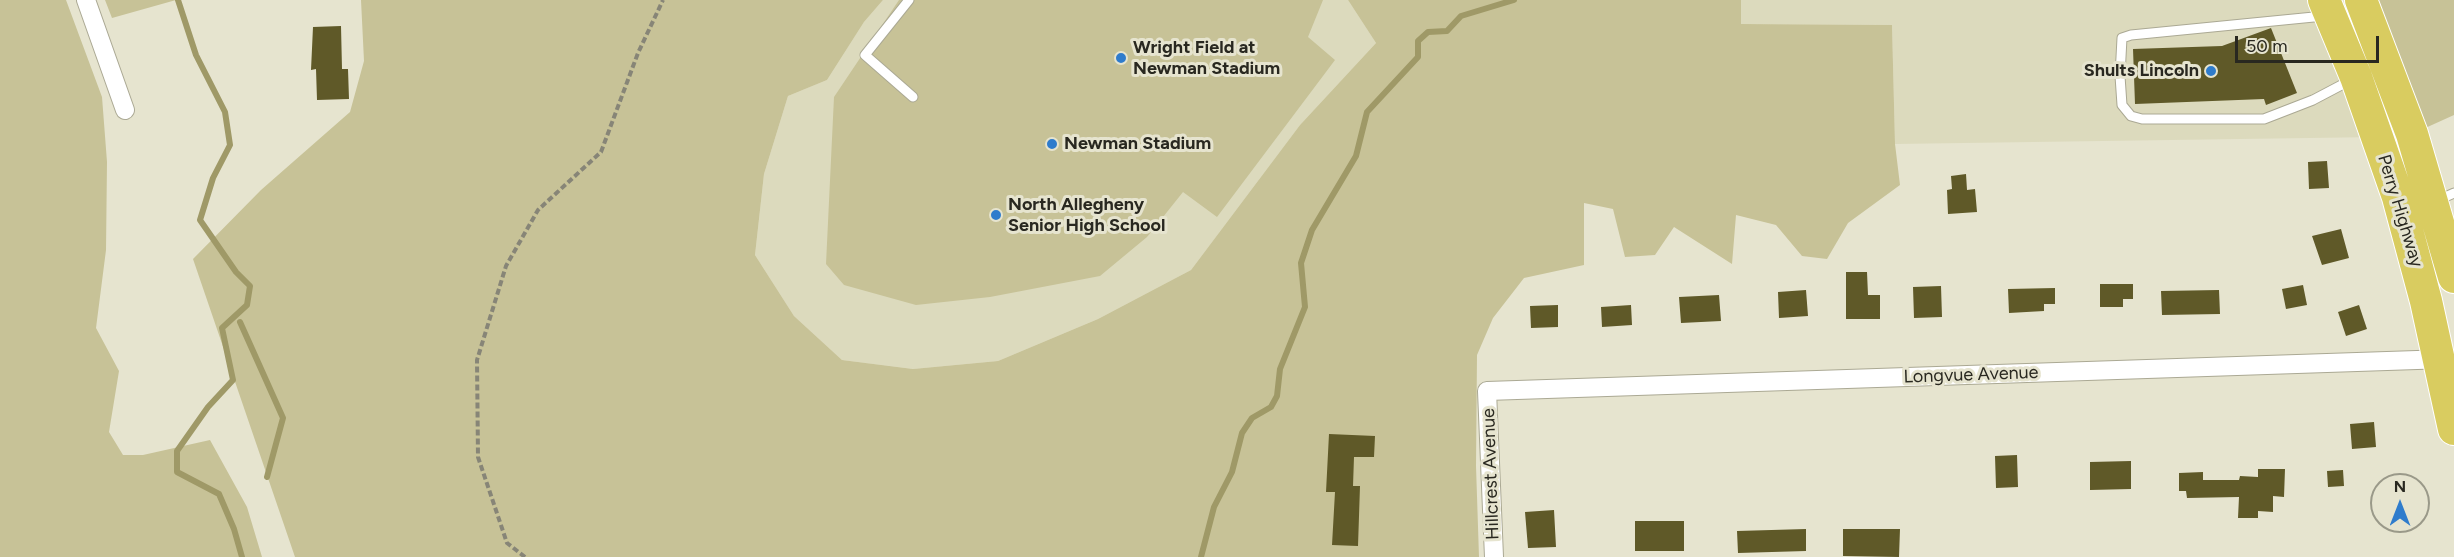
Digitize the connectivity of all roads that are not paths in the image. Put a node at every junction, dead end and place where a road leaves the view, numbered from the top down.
1 (86, 0) edge
2 (909, 0) edge
3 (2361, 0) edge
4 (2328, 8) edge
5 (2356, 77) junction
6 (913, 96) dead end
7 (125, 110) dead end
8 (2444, 198) edge
9 (2454, 277) edge
10 (2447, 359) edge
11 (1487, 391) joint
12 (2454, 429) edge
13 (1494, 557) edge

1 - 7 street
2 - 6 lane
3 - 8 highway, Perry Highway
4 - 5 highway, Perry Highway
4 - 5 lane
5 - 10 highway, Perry Highway
8 - 9 highway, Perry Highway
10 - 11 street, Longvue Avenue
10 - 12 highway, Perry Highway
11 - 13 street, Hillcrest Avenue

